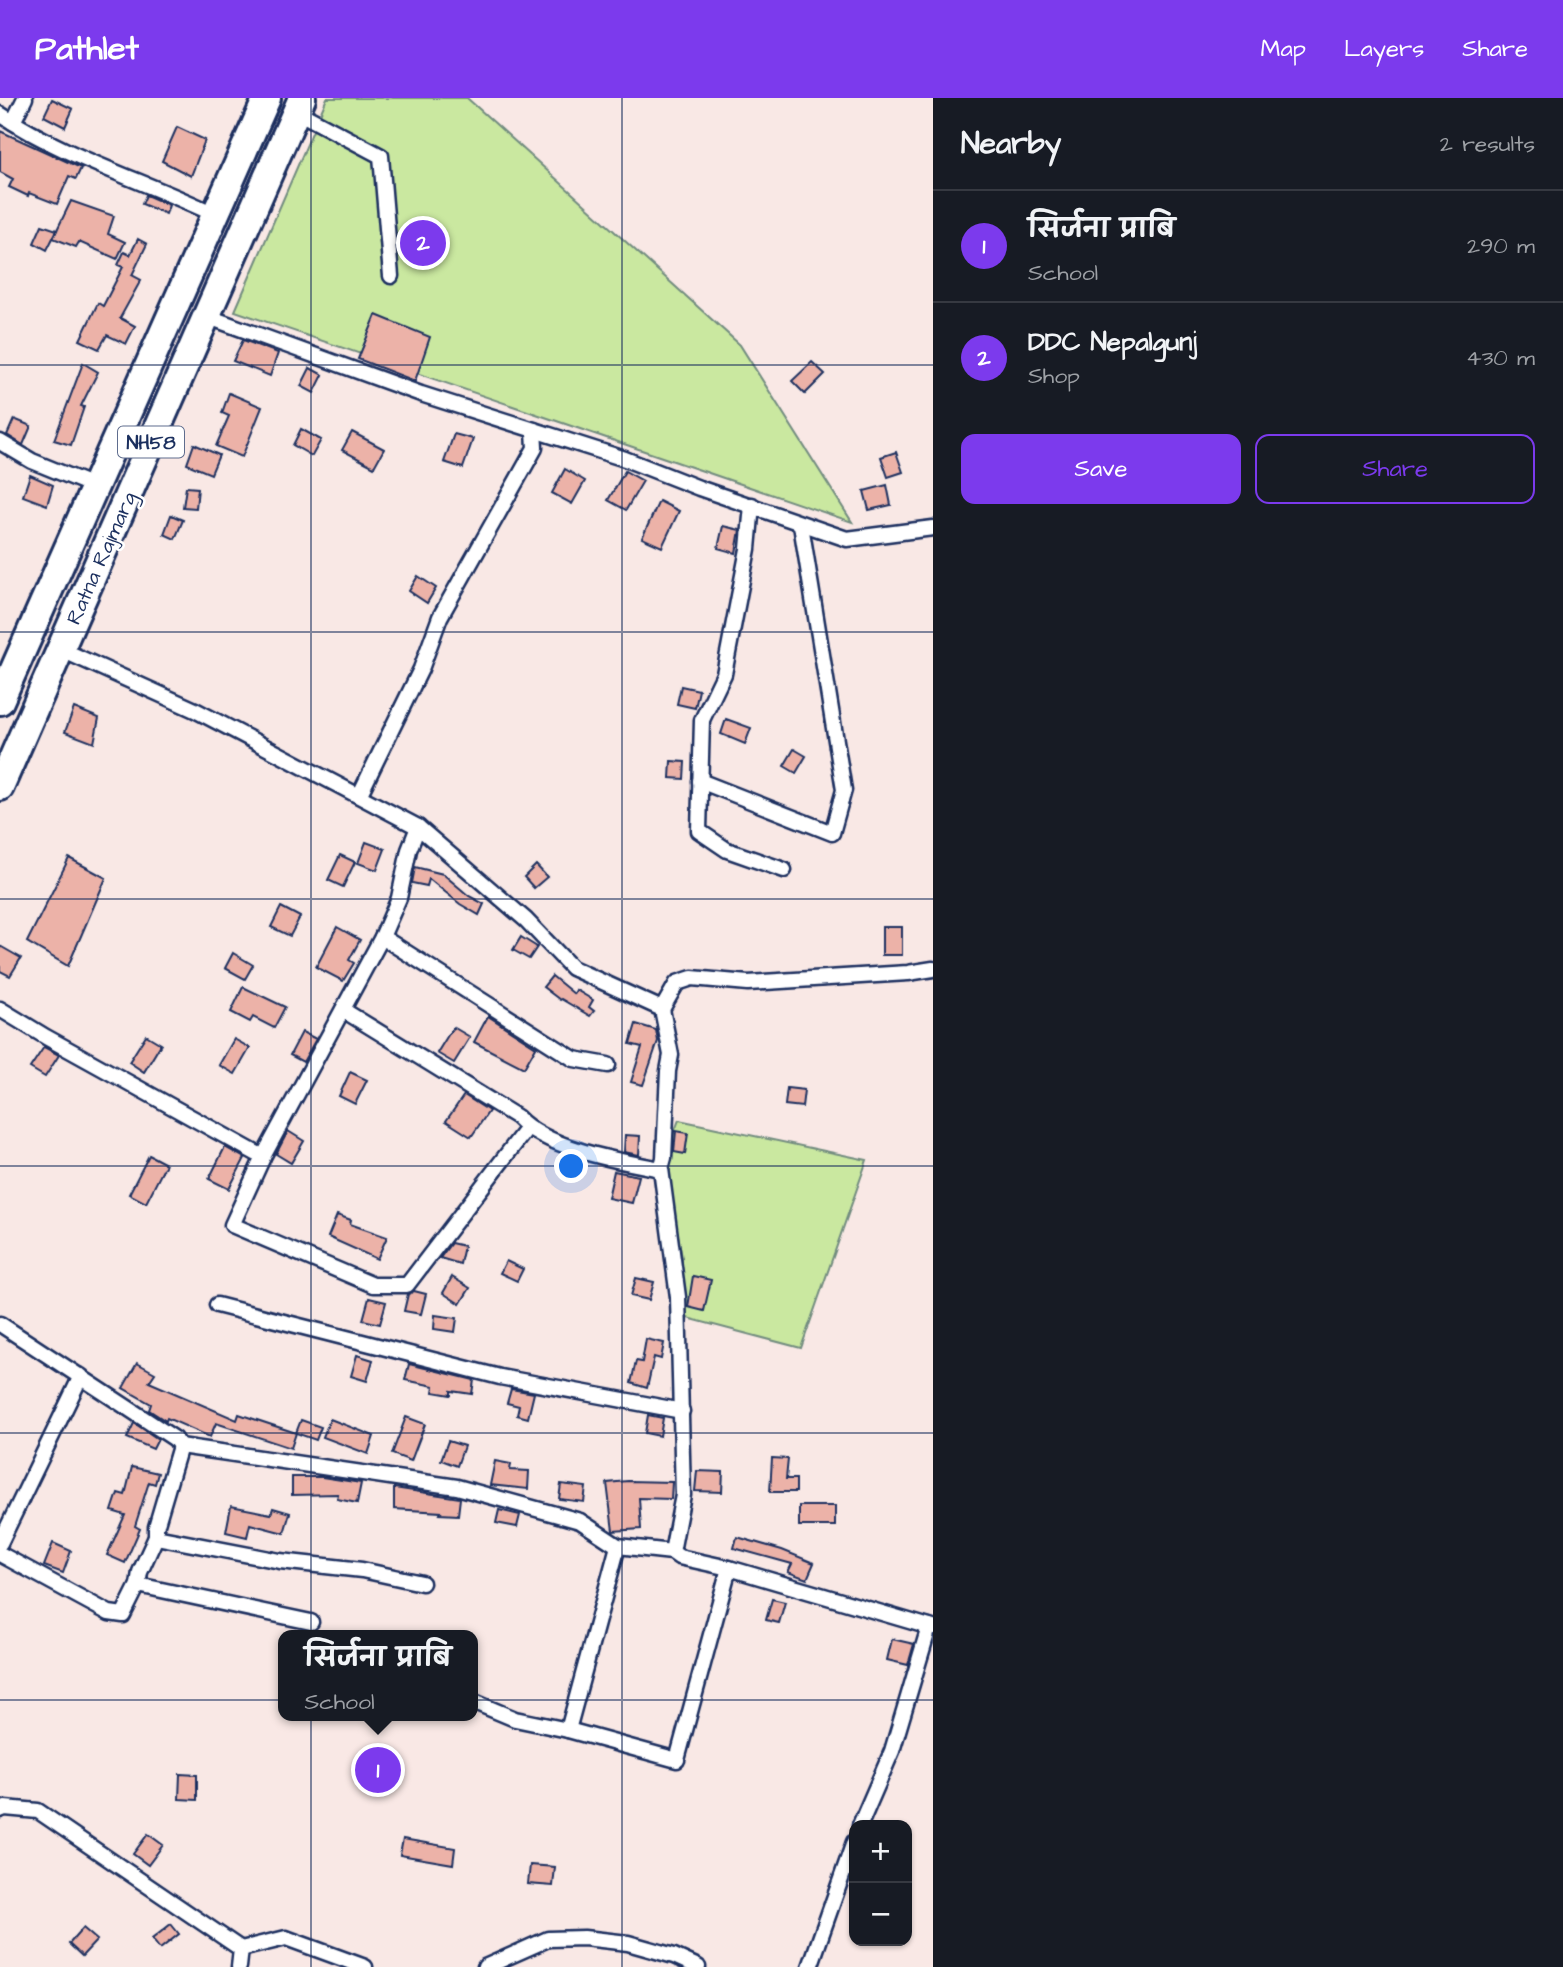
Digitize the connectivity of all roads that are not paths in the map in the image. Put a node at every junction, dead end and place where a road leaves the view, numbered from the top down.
1 (25, 98) edge
2 (267, 98) edge
3 (299, 104) edge
4 (6, 118) edge
5 (216, 215) junction
6 (391, 276) dead end
7 (206, 316) junction
8 (534, 430) junction
9 (0, 442) edge
10 (96, 487) junction
11 (752, 505) junction
12 (802, 524) junction
13 (933, 528) edge
14 (61, 649) junction
15 (0, 701) edge
16 (700, 780) junction
17 (0, 787) edge
18 (360, 794) junction
19 (418, 827) junction
20 (784, 870) dead end
21 (382, 937) junction
22 (933, 969) edge
23 (0, 1009) edge
24 (662, 1009) junction
25 (343, 1010) junction
26 (608, 1065) dead end
27 (527, 1128) junction
28 (263, 1157) junction
29 (661, 1169) junction
30 (217, 1304) dead end
31 (0, 1324) edge
32 (81, 1376) junction
33 (681, 1411) junction
34 (180, 1446) junction
35 (156, 1537) junction
36 (0, 1543) edge
37 (618, 1546) junction
38 (672, 1552) junction
39 (0, 1554) edge
40 (729, 1568) junction
41 (422, 1583) dead end
42 (138, 1585) junction
43 (312, 1622) dead end
44 (931, 1628) edge
45 (478, 1704) edge
46 (568, 1730) junction
47 (0, 1810) edge
48 (862, 1820) edge
49 (849, 1856) edge
50 (241, 1949) junction
51 (239, 1967) edge
52 (365, 1967) edge
53 (485, 1967) edge
54 (698, 1967) edge
55 (810, 1967) edge

1 - 4 street
2 - 5 highway, Ratna Rajmarg / NH58
3 - 6 street
3 - 7 highway, Ratna Rajmarg / NH58
4 - 5 street
5 - 10 highway, Ratna Rajmarg / NH58
7 - 8 street
7 - 14 highway, Ratna Rajmarg / NH58
8 - 11 street
8 - 18 street
9 - 10 street
10 - 15 highway, Ratna Rajmarg / NH58
11 - 12 street
11 - 16 street
12 - 13 street
12 - 16 street
14 - 17 highway, Ratna Rajmarg / NH58
14 - 18 street
16 - 20 street
18 - 19 street
19 - 21 street
19 - 24 street
21 - 25 street
21 - 26 street
22 - 24 street
23 - 28 street
24 - 29 street
25 - 27 street
25 - 28 street
27 - 28 street
27 - 29 street
29 - 33 street
30 - 33 street
31 - 32 street
32 - 34 street
32 - 36 street
33 - 38 street
34 - 35 street
34 - 37 street
35 - 41 street
35 - 42 street
37 - 38 street
37 - 46 street
38 - 40 street
39 - 42 street
40 - 44 street
40 - 46 street
42 - 43 street
44 - 48 street
45 - 46 street
47 - 50 street
49 - 55 street
50 - 51 street
50 - 52 street
53 - 54 street

